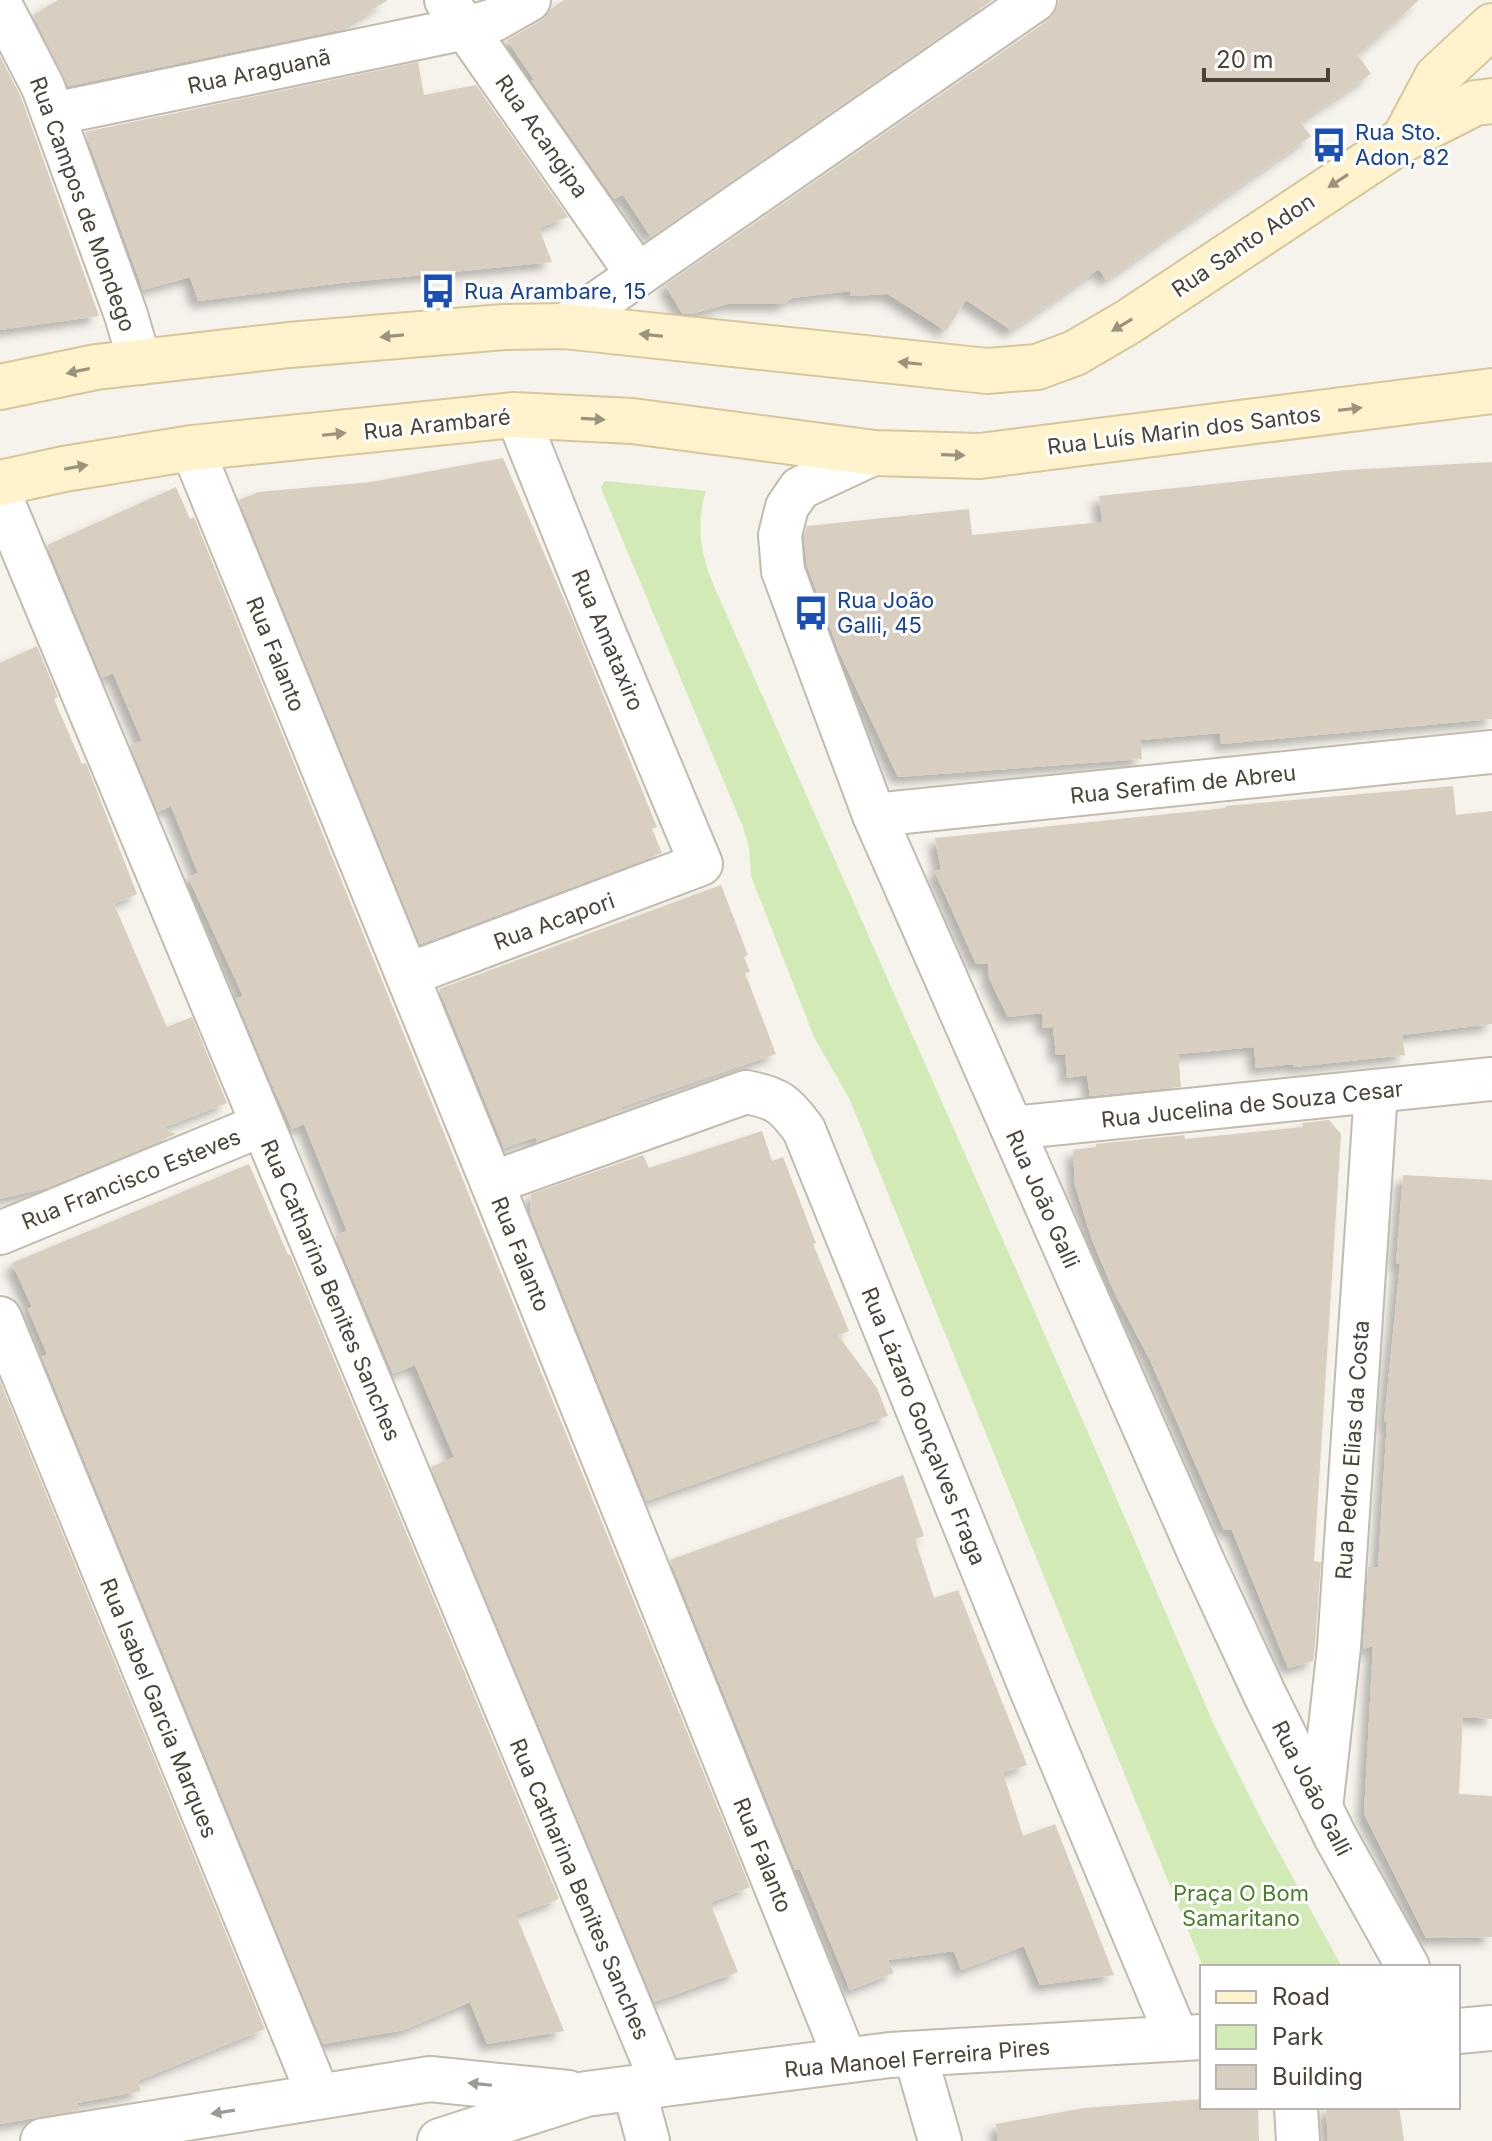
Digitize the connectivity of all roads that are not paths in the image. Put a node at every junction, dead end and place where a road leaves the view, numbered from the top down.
1 (529, 0) edge
2 (1035, 0) edge
3 (0, 4) edge
4 (456, 14) edge
5 (1492, 26) edge
6 (1492, 101) edge
7 (53, 114) junction
8 (1404, 139) junction
9 (637, 274) junction
10 (564, 326) junction
11 (140, 363) junction
12 (0, 387) edge
13 (1492, 391) edge
14 (517, 415) junction
15 (192, 448) junction
16 (875, 453) junction
17 (0, 483) edge
18 (0, 495) edge
19 (1492, 752) edge
20 (874, 815) junction
21 (701, 864) joint
22 (407, 975) junction
23 (1492, 1079) edge
24 (1376, 1091) junction
25 (262, 1125) junction
26 (1012, 1128) junction
27 (492, 1183) junction
28 (0, 1233) edge
29 (0, 1318) edge
30 (1321, 1808) junction
31 (1407, 1965) edge
32 (1492, 2028) edge
33 (1460, 2031) edge
34 (1189, 2037) edge
35 (915, 2054) junction
36 (846, 2061) junction
37 (648, 2087) junction
38 (586, 2094) junction
39 (319, 2097) junction
40 (1296, 2109) edge
41 (43, 2141) edge
42 (440, 2141) edge
43 (648, 2141) edge
44 (940, 2141) edge
45 (1298, 2141) edge

1 - 4 street, Rua Araguanã
2 - 9 street
3 - 7 street, Rua Campos de Mondego
4 - 7 street, Rua Araguanã
4 - 9 street, Rua Acangipa
5 - 8 main road
6 - 8 main road, Rua Santo Adon
7 - 11 street, Rua Campos de Mondego
8 -> 10 main road, Rua Santo Adon
9 - 10 street
10 -> 11 main road
11 -> 12 main road
16 -> 13 main road, Rua Luís Marin dos Santos
15 -> 14 main road, Rua Arambaré
14 -> 16 main road, Rua Arambaré
14 - 21 street, Rua Amataxiro
17 -> 15 main road, Rua Arambaré
15 - 22 street, Rua Falanto
16 - 20 street, Rua João Galli
18 - 25 street, Rua Catharina Benites Sanches
19 - 20 street, Rua Serafim de Abreu
20 - 26 street, Rua João Galli
21 - 22 street, Rua Acapori
22 - 27 street, Rua Falanto
23 - 24 street, Rua Jucelina de Souza Cesar
24 - 26 street, Rua Jucelina de Souza Cesar
24 - 30 street, Rua Pedro Elias da Costa
25 - 28 street, Rua Francisco Esteves
25 - 37 street, Rua Catharina Benites Sanches
26 - 30 street, Rua João Galli
27 - 34 street, Rua Lázaro Gonçalves Fraga
27 - 36 street, Rua Falanto
29 - 39 street, Rua Isabel Garcia Marques
30 - 31 street, Rua João Galli
32 - 33 street
34 - 35 street, Rua Manoel Ferreira Pires
35 - 36 street, Rua Manoel Ferreira Pires
35 - 44 street
36 - 37 street, Rua Manoel Ferreira Pires
37 - 38 street, Rua Manoel Ferreira Pires
37 - 43 street, Rua Catharina Benites Sanches
38 -> 39 street, Rua Manoel Ferreira Pires
38 - 42 street, Rua Manoel Ferreira Pires
39 -> 41 street, Rua Manoel Ferreira Pires
40 - 45 street

